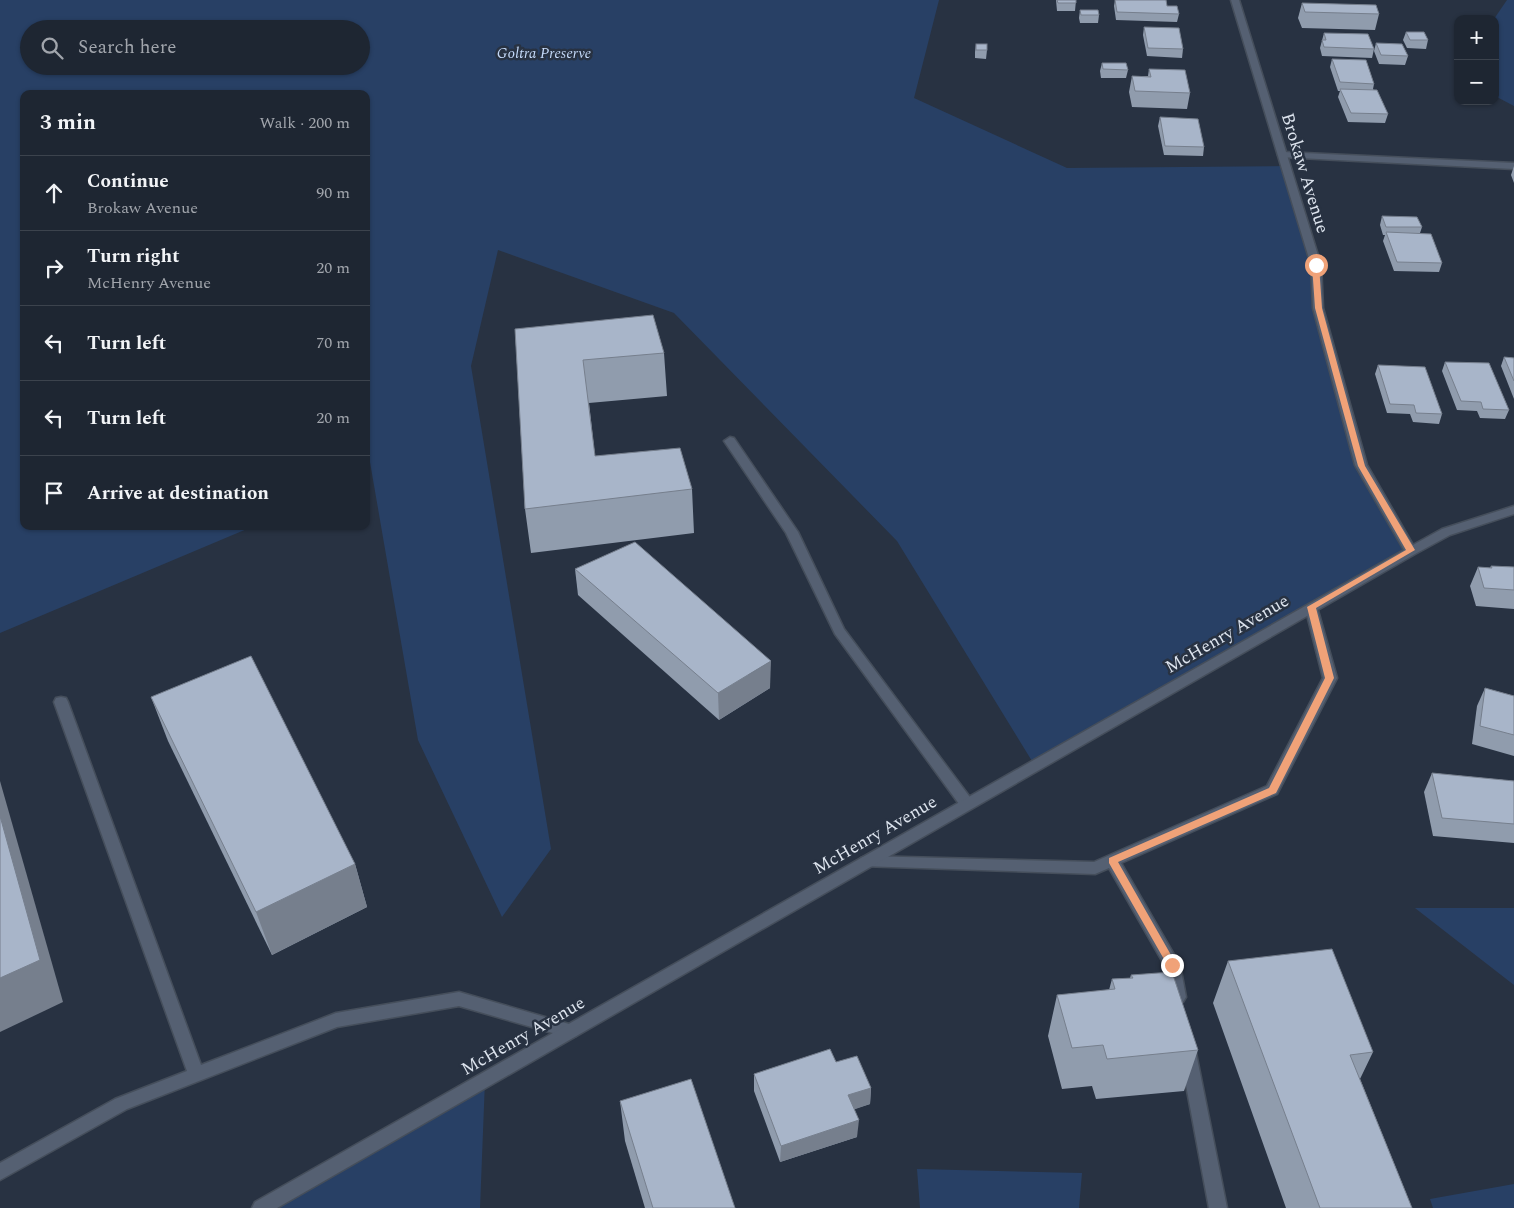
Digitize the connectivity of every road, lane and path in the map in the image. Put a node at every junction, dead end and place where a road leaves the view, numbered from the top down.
1 (1235, 0) edge
2 (1283, 155) junction
3 (1514, 166) edge
4 (730, 441) dead end
5 (1514, 510) edge
6 (1411, 550) junction
7 (1311, 607) junction
8 (60, 702) dead end
9 (967, 804) junction
10 (1112, 860) junction
11 (866, 862) junction
12 (1181, 1014) edge
13 (570, 1031) junction
14 (1185, 1033) edge
15 (197, 1074) junction
16 (0, 1172) edge
17 (261, 1208) edge
18 (1218, 1208) edge

1 - 2 street, Brokaw Avenue
2 - 3 street
2 - 6 street, Brokaw Avenue
4 - 9 street
5 - 6 street, McHenry Avenue
6 - 7 street, McHenry Avenue
7 - 9 street, McHenry Avenue
7 - 10 street
8 - 15 street
9 - 11 street, McHenry Avenue
10 - 11 street
10 - 12 street
11 - 13 street, McHenry Avenue
13 - 15 street
13 - 17 street, McHenry Avenue
14 - 18 street
15 - 16 street

